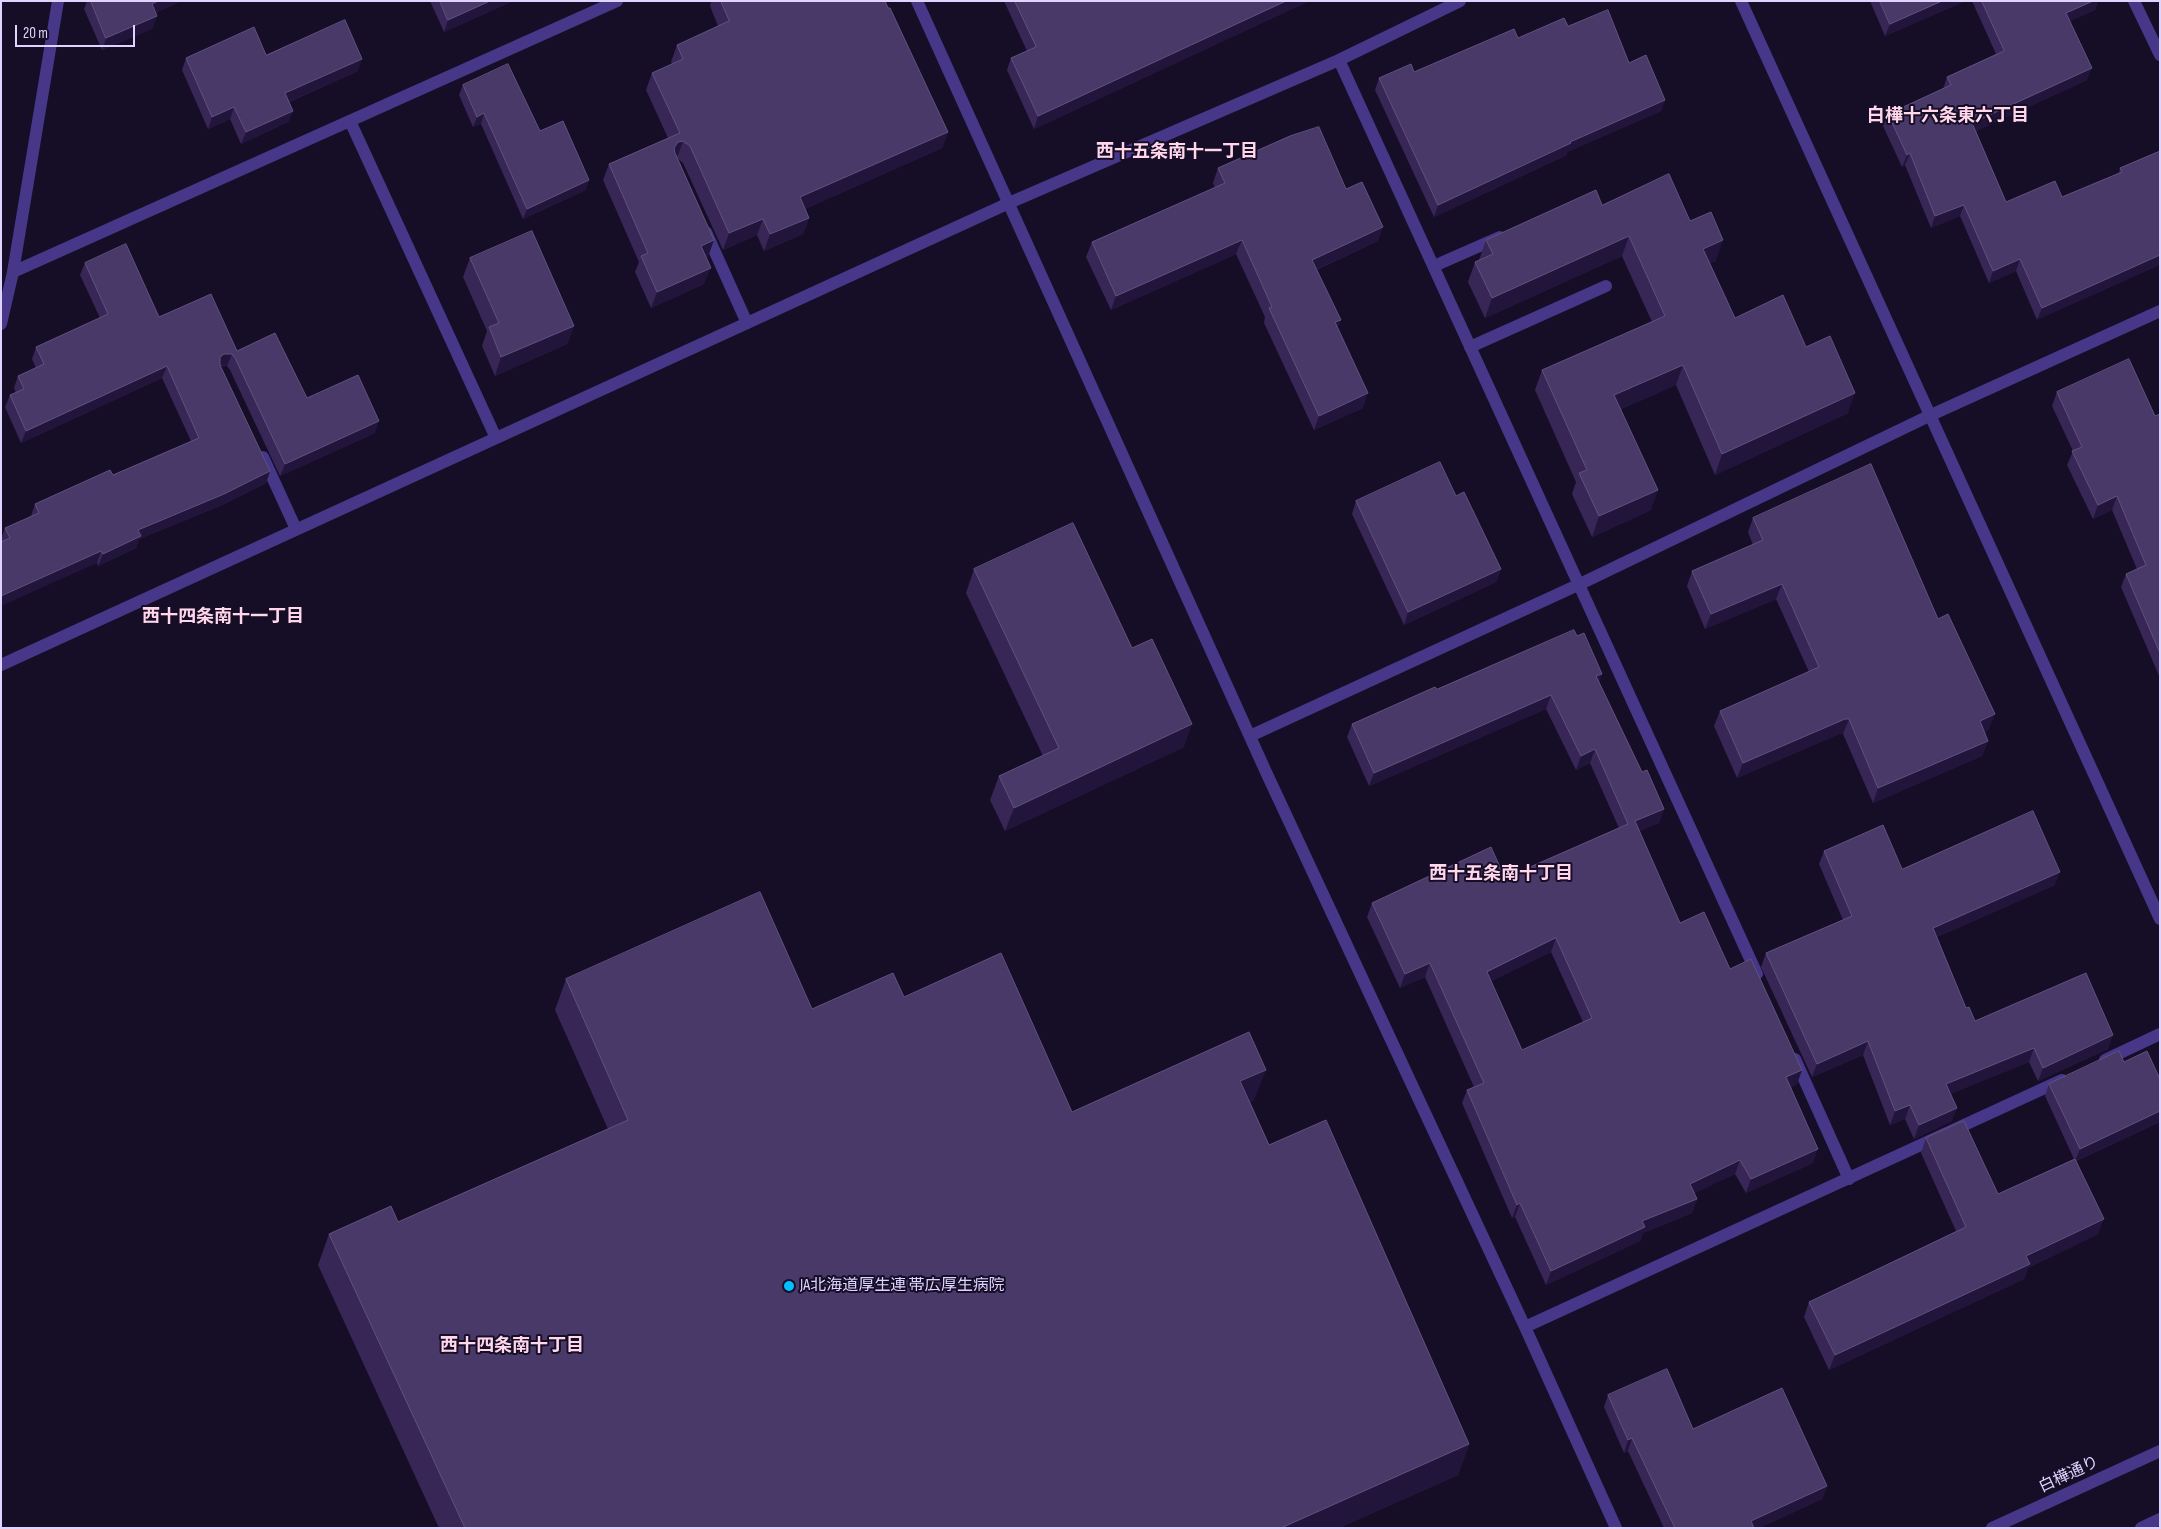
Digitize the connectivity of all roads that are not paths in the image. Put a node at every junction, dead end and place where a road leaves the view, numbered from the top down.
1 (58, 1) edge
2 (617, 1) edge
3 (917, 1) edge
4 (1460, 1) edge
5 (1741, 1) edge
6 (2134, 1) edge
7 (2160, 55) edge
8 (1339, 60) junction
9 (350, 121) junction
10 (1009, 203) junction
11 (699, 218) edge
12 (1513, 230) edge
13 (1434, 266) junction
14 (13, 272) junction
15 (1606, 286) dead end
16 (2160, 311) edge
17 (747, 323) junction
18 (1, 324) edge
19 (1470, 347) junction
20 (1930, 415) junction
21 (496, 438) junction
22 (256, 443) edge
23 (296, 529) junction
24 (1580, 584) junction
25 (1, 664) edge
26 (1250, 736) junction
27 (2160, 919) edge
28 (1764, 990) edge
29 (2160, 1034) edge
30 (1788, 1044) edge
31 (2089, 1067) edge
32 (2071, 1076) edge
33 (1849, 1179) junction
34 (1525, 1327) junction
35 (2160, 1451) edge
36 (2160, 1519) edge
37 (1616, 1528) edge
38 (1992, 1528) edge
39 (2141, 1528) edge

1 - 14 street
2 - 9 street
3 - 10 street
4 - 8 street
5 - 20 street
6 - 7 street
8 - 10 street
8 - 13 street
9 - 14 street
9 - 21 street
10 - 17 street
10 - 26 street
11 - 17 street
12 - 13 street
13 - 19 street
14 - 18 street
15 - 19 street
16 - 20 street
17 - 21 street
19 - 24 street
20 - 24 street
20 - 27 street
21 - 23 street
22 - 23 street
23 - 25 street
24 - 26 street
24 - 28 street
26 - 34 street
29 - 31 street
30 - 33 street
32 - 33 street
33 - 34 street
34 - 37 street
35 - 38 street, 白樺通り
36 - 39 street

